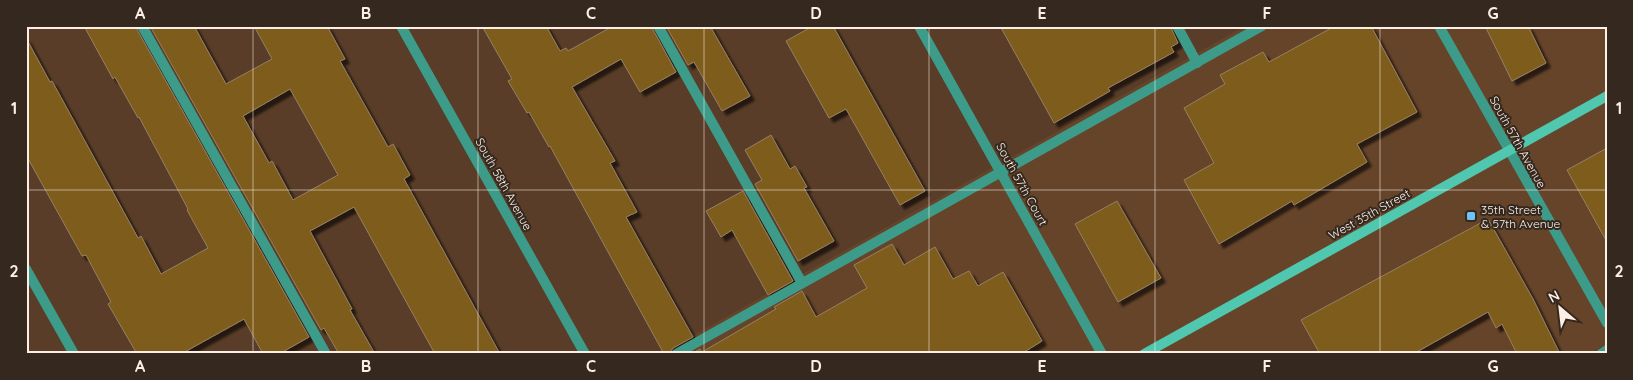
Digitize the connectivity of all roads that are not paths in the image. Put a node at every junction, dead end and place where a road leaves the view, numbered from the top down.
1 (142, 26) edge
2 (401, 26) edge
3 (658, 26) edge
4 (919, 26) edge
5 (1177, 26) edge
6 (1262, 26) edge
7 (1439, 26) edge
8 (1197, 63) junction
9 (1607, 96) edge
10 (1509, 151) junction
11 (1001, 172) junction
12 (26, 269) edge
13 (802, 283) junction
14 (1607, 323) edge
15 (1607, 350) edge
16 (74, 354) edge
17 (326, 354) edge
18 (585, 354) edge
19 (676, 354) edge
20 (1102, 354) edge
21 (1144, 354) edge
22 (1601, 354) edge

1 - 17 street
2 - 18 street, South 58th Avenue
3 - 13 street
4 - 11 street, South 57th Court
5 - 8 street
6 - 8 street
7 - 10 street, South 57th Avenue
8 - 11 street
9 - 10 street, West 35th Street
10 - 14 street, South 57th Avenue
10 - 21 street, West 35th Street
11 - 13 street
11 - 20 street, South 57th Court
12 - 16 street
13 - 19 street
15 - 22 street

